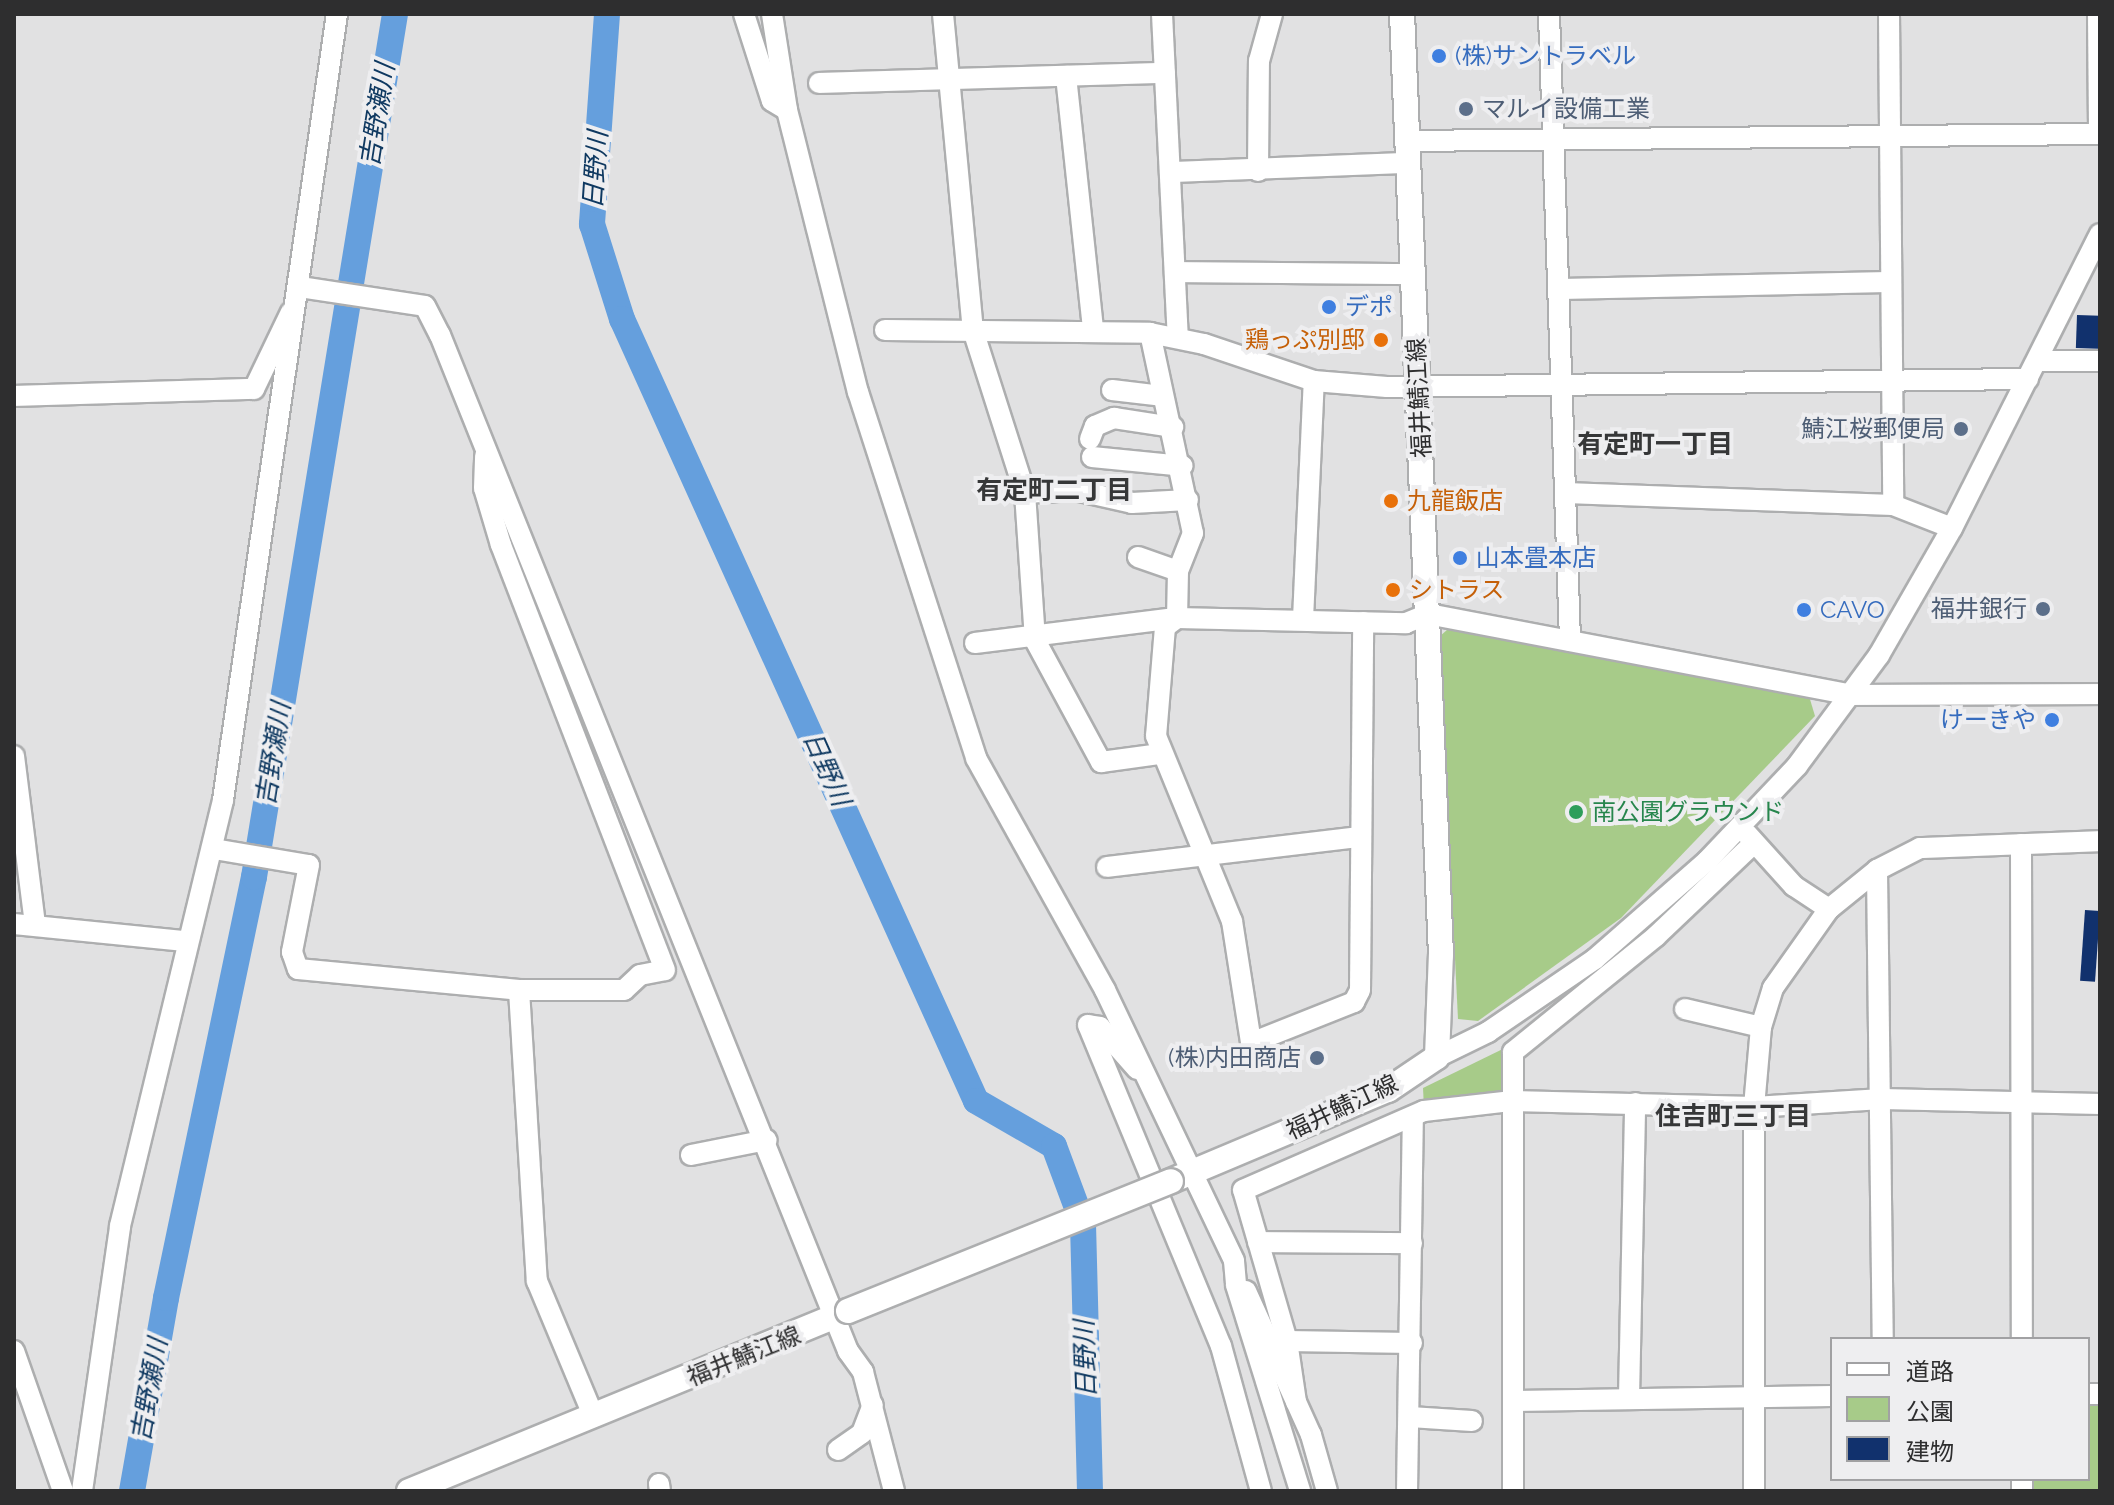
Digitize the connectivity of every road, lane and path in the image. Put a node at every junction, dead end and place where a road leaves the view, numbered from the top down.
1 (337, 14) edge
2 (744, 14) edge
3 (772, 14) edge
4 (943, 14) edge
5 (1162, 14) edge
6 (1272, 14) edge
7 (1402, 14) edge
8 (1549, 14) edge
9 (1889, 14) edge
10 (2098, 14) edge
11 (1165, 73) junction
12 (1066, 76) junction
13 (948, 78) junction
14 (819, 83) dead end
15 (787, 110) junction
16 (1889, 134) junction
17 (2100, 134) edge
18 (1553, 136) junction
19 (1406, 152) junction
20 (1258, 171) junction
21 (1171, 172) junction
22 (2100, 234) edge
23 (1178, 272) junction
24 (1413, 274) junction
25 (1890, 282) junction
26 (1559, 289) junction
27 (298, 296) junction
28 (1093, 329) junction
29 (885, 330) dead end
30 (973, 330) junction
31 (1150, 333) junction
32 (1178, 337) junction
33 (2100, 361) edge
34 (2033, 370) junction
35 (1892, 380) junction
36 (1314, 381) junction
37 (1562, 386) junction
38 (1418, 387) junction
39 (1112, 390) dead end
40 (14, 396) edge
41 (1162, 396) junction
42 (1173, 427) junction
43 (485, 447) junction
44 (1183, 466) junction
45 (1025, 493) junction
46 (1566, 493) junction
47 (1188, 500) junction
48 (1893, 505) junction
49 (1952, 528) junction
50 (1138, 557) dead end
51 (1178, 571) junction
52 (1428, 614) junction
53 (1177, 618) junction
54 (1303, 619) junction
55 (1363, 622) junction
56 (1035, 640) junction
57 (1570, 641) junction
58 (975, 643) dead end
59 (2100, 694) edge
60 (1852, 695) junction
61 (1160, 754) junction
62 (14, 756) edge
63 (1743, 822) junction
64 (1358, 837) junction
65 (2100, 841) edge
66 (2021, 844) junction
67 (1752, 845) junction
68 (214, 849) junction
69 (1205, 855) junction
70 (1107, 867) dead end
71 (1877, 870) junction
72 (1829, 909) junction
73 (24, 924) edge
74 (185, 941) junction
75 (519, 990) junction
76 (1685, 1009) dead end
77 (1761, 1027) junction
78 (1437, 1057) junction
79 (1151, 1083) junction
80 (1882, 1099) junction
81 (1512, 1101) junction
82 (1635, 1103) junction
83 (2100, 1104) edge
84 (2021, 1106) junction
85 (1754, 1107) junction
86 (1413, 1117) junction
87 (767, 1140) junction
88 (691, 1155) dead end
89 (1182, 1177) junction
90 (1258, 1242) junction
91 (1412, 1243) junction
92 (1236, 1285) junction
93 (842, 1315) junction
94 (1883, 1337) edge
95 (2022, 1337) edge
96 (1287, 1341) junction
97 (1412, 1343) junction
98 (14, 1351) edge
99 (21, 1377) edge
100 (1830, 1396) edge
101 (1629, 1398) junction
102 (1757, 1399) junction
103 (1515, 1401) junction
104 (1296, 1402) junction
105 (873, 1405) junction
106 (594, 1417) junction
107 (1410, 1417) junction
108 (1472, 1421) dead end
109 (838, 1450) dead end
110 (63, 1491) edge
111 (82, 1491) edge
112 (409, 1491) edge
113 (894, 1491) edge
114 (1261, 1491) edge
115 (1300, 1491) edge
116 (1327, 1491) edge
117 (1407, 1491) edge
118 (1513, 1491) edge
119 (1754, 1491) edge

1 - 27 street
2 - 15 street
3 - 15 street
4 - 13 street
5 - 11 street
6 - 20 street
7 - 19 main road, 福井鯖江線
8 - 18 street
9 - 16 street
10 - 17 street
11 - 12 street
11 - 21 street
12 - 13 street
12 - 28 street
13 - 14 street
13 - 30 street
15 - 79 street
16 - 17 street
16 - 18 street
16 - 25 street
18 - 19 street
18 - 26 street
19 - 20 street
19 - 24 main road, 福井鯖江線
20 - 21 street
21 - 23 street
22 - 34 street
23 - 24 street
23 - 32 street
24 - 38 main road, 福井鯖江線
25 - 26 street
25 - 35 street
26 - 37 street
27 - 40 street
27 - 43 street
27 - 68 street
28 - 30 street
28 - 31 street
29 - 30 street
30 - 45 street
31 - 32 street
31 - 41 street
32 - 36 street
33 - 34 street
34 - 35 street
34 - 49 street
35 - 37 street
35 - 48 street
36 - 38 street
36 - 54 street
37 - 38 street
37 - 46 street
38 - 52 main road, 福井鯖江線
39 - 41 street
41 - 42 street
42 - 44 street
42 - 44 street
43 - 75 street
43 - 87 street
44 - 47 street
45 - 47 street
45 - 56 street
46 - 48 street
46 - 57 street
47 - 51 street
48 - 49 street
49 - 60 street
50 - 51 street
51 - 53 street
52 - 55 street
52 - 57 street
52 - 78 main road, 福井鯖江線
53 - 54 street
53 - 56 street
53 - 61 street
54 - 55 street
55 - 64 street
56 - 58 street
56 - 61 street
57 - 60 street
59 - 60 street
60 - 63 street
61 - 69 street
62 - 73 street
63 - 67 street
63 - 78 street
64 - 69 street
64 - 69 street
65 - 66 street
66 - 71 street
66 - 84 street
67 - 72 street
67 - 81 street
68 - 74 street
68 - 75 street
69 - 70 street
71 - 72 street
71 - 80 street
72 - 77 street
73 - 74 street
74 - 111 street
75 - 106 street
76 - 77 street
77 - 85 street
78 - 89 main road, 福井鯖江線
79 - 89 street
79 - 114 street
80 - 84 street
80 - 85 street
80 - 94 street
81 - 82 street
81 - 86 street
81 - 103 street
82 - 85 street
82 - 101 street
83 - 84 street
84 - 95 street
85 - 102 street
86 - 90 street
86 - 91 street
87 - 88 street
87 - 93 street
89 - 92 street
89 - 93 main road, 福井鯖江線, bridge
90 - 91 street
90 - 96 street
91 - 97 street
92 - 104 street
92 - 115 street
93 - 105 street
93 - 106 main road, 福井鯖江線
96 - 97 street
96 - 104 street
97 - 107 street
98 - 99 street
99 - 110 street
100 - 102 street
101 - 102 street
101 - 103 street
102 - 119 street
103 - 118 street
104 - 116 street
105 - 109 street
105 - 113 street
106 - 112 main road, 福井鯖江線
107 - 108 street
107 - 117 street

